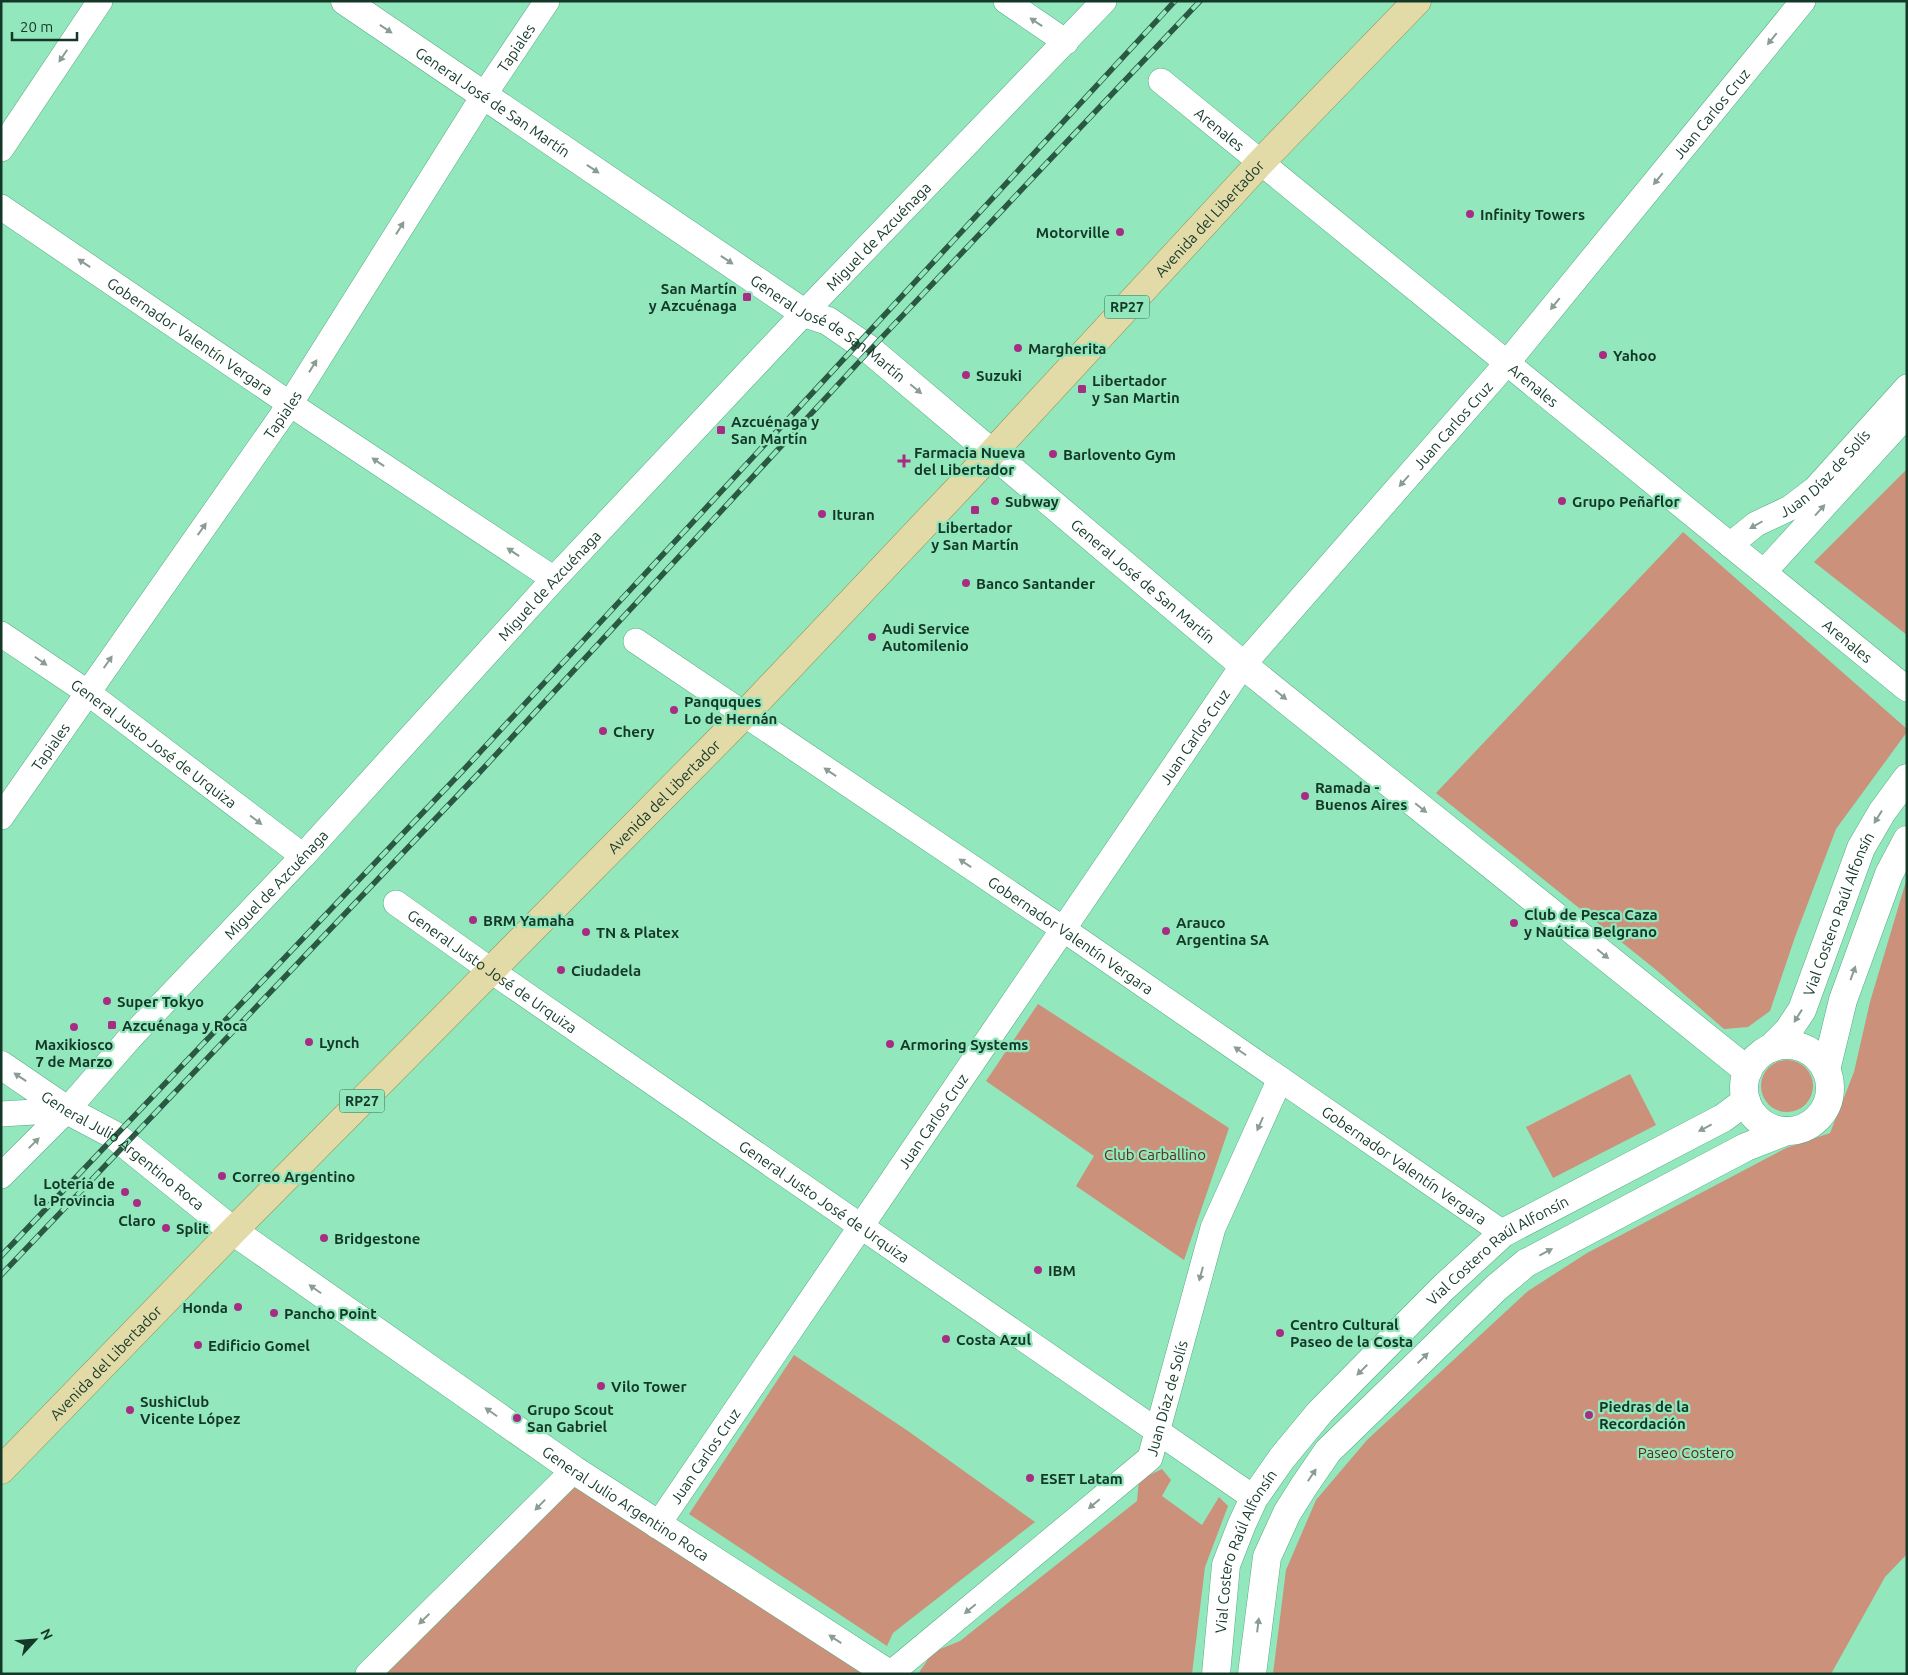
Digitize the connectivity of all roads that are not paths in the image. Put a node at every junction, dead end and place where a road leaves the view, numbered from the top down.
1 (100, 1) edge
2 (345, 1) edge
3 (547, 1) edge
4 (1006, 1) edge
5 (1104, 1) edge
6 (1417, 1) edge
7 (1803, 1) edge
8 (1066, 42) junction
9 (1161, 81) dead end
10 (484, 95) junction
11 (1, 149) edge
12 (1261, 162) junction
13 (1, 207) edge
14 (804, 313) junction
15 (1507, 363) junction
16 (1907, 387) edge
17 (290, 404) junction
18 (1907, 415) edge
19 (993, 452) junction
20 (1730, 545) junction
21 (1764, 572) junction
22 (554, 579) junction
23 (1, 634) edge
24 (636, 641) dead end
25 (1243, 664) junction
26 (1907, 689) edge
27 (87, 692) junction
28 (745, 714) junction
29 (1907, 778) edge
30 (1, 818) edge
31 (1907, 840) edge
32 (303, 856) junction
33 (396, 902) dead end
34 (1063, 929) junction
35 (491, 971) junction
36 (1771, 1048) junction
37 (1, 1065) edge
38 (1826, 1070) junction
39 (1748, 1071) junction
40 (1280, 1079) junction
41 (1746, 1101) junction
42 (67, 1110) junction
43 (1, 1114) edge
44 (1788, 1131) junction
45 (1, 1176) edge
46 (861, 1227) junction
47 (232, 1231) junction
48 (1503, 1233) junction
49 (1157, 1432) junction
50 (1, 1470) edge
51 (574, 1470) junction
52 (1254, 1498) junction
53 (657, 1526) junction
54 (368, 1674) edge
55 (890, 1674) edge
56 (1216, 1674) edge
57 (1252, 1674) edge

1 -> 11 street
2 -> 10 street, General José de San Martín
3 - 10 street, Tapiales
8 -> 4 street
5 - 8 street, Miguel de Azcuénaga
6 - 12 main road, Avenida del Libertador / RP27
7 -> 15 street, Juan Carlos Cruz
8 - 14 street, Miguel de Azcuénaga
9 - 12 street, Arenales
10 -> 14 street, General José de San Martín
17 -> 10 street, Tapiales
12 - 15 street, Arenales
12 - 19 main road, Avenida del Libertador / RP27
17 -> 13 street, Gobernador Valentín Vergara
14 -> 19 street, General José de San Martín
14 - 22 street, Miguel de Azcuénaga
15 - 20 street, Arenales
15 -> 25 street, Juan Carlos Cruz
16 -> 20 street, Juan Díaz de Solís
22 -> 17 street, Gobernador Valentín Vergara
27 -> 17 street, Tapiales
21 -> 18 street, Juan Díaz de Solís
19 - 25 street, General José de San Martín
19 - 28 main road, Avenida del Libertador / RP27
20 - 21 street, Arenales
21 - 26 street, Arenales
22 - 32 street, Miguel de Azcuénaga
23 -> 27 street, General Justo José de Urquiza
24 - 28 street, Gobernador Valentín Vergara
25 - 34 street, Juan Carlos Cruz
25 -> 39 street, General José de San Martín
27 - 30 street, Tapiales
27 -> 32 street, General Justo José de Urquiza
34 -> 28 street, Gobernador Valentín Vergara
28 - 35 main road, Avenida del Libertador / RP27
29 -> 36 street, Vial Costero Raúl Alfonsín
38 -> 31 street
32 - 42 street, Miguel de Azcuénaga
33 - 35 street, General Justo José de Urquiza
40 -> 34 street, Gobernador Valentín Vergara
34 - 46 street, Juan Carlos Cruz
35 - 46 street, General Justo José de Urquiza
35 - 47 main road, Avenida del Libertador / RP27
36 - 38 street
36 - 39 street
42 -> 37 street, General Julio Argentino Roca
38 - 44 street
39 - 41 street
40 - 48 street, Gobernador Valentín Vergara
40 -> 49 street, Juan Díaz de Solís
41 - 44 street
41 -> 48 street, Vial Costero Raúl Alfonsín
42 - 43 street
45 -> 42 street, Miguel de Azcuénaga
42 - 47 street, General Julio Argentino Roca
57 -> 44 street, Vial Costero Raúl Alfonsín
46 - 49 street, General Justo José de Urquiza
46 - 53 street, Juan Carlos Cruz
47 - 50 main road, Avenida del Libertador / RP27
51 -> 47 street, General Julio Argentino Roca
48 -> 52 street, Vial Costero Raúl Alfonsín
49 - 52 street, General Justo José de Urquiza
49 -> 55 street, Juan Díaz de Solís
51 - 53 street, General Julio Argentino Roca
51 -> 54 street
52 - 56 street, Vial Costero Raúl Alfonsín
55 -> 53 street, General Julio Argentino Roca

